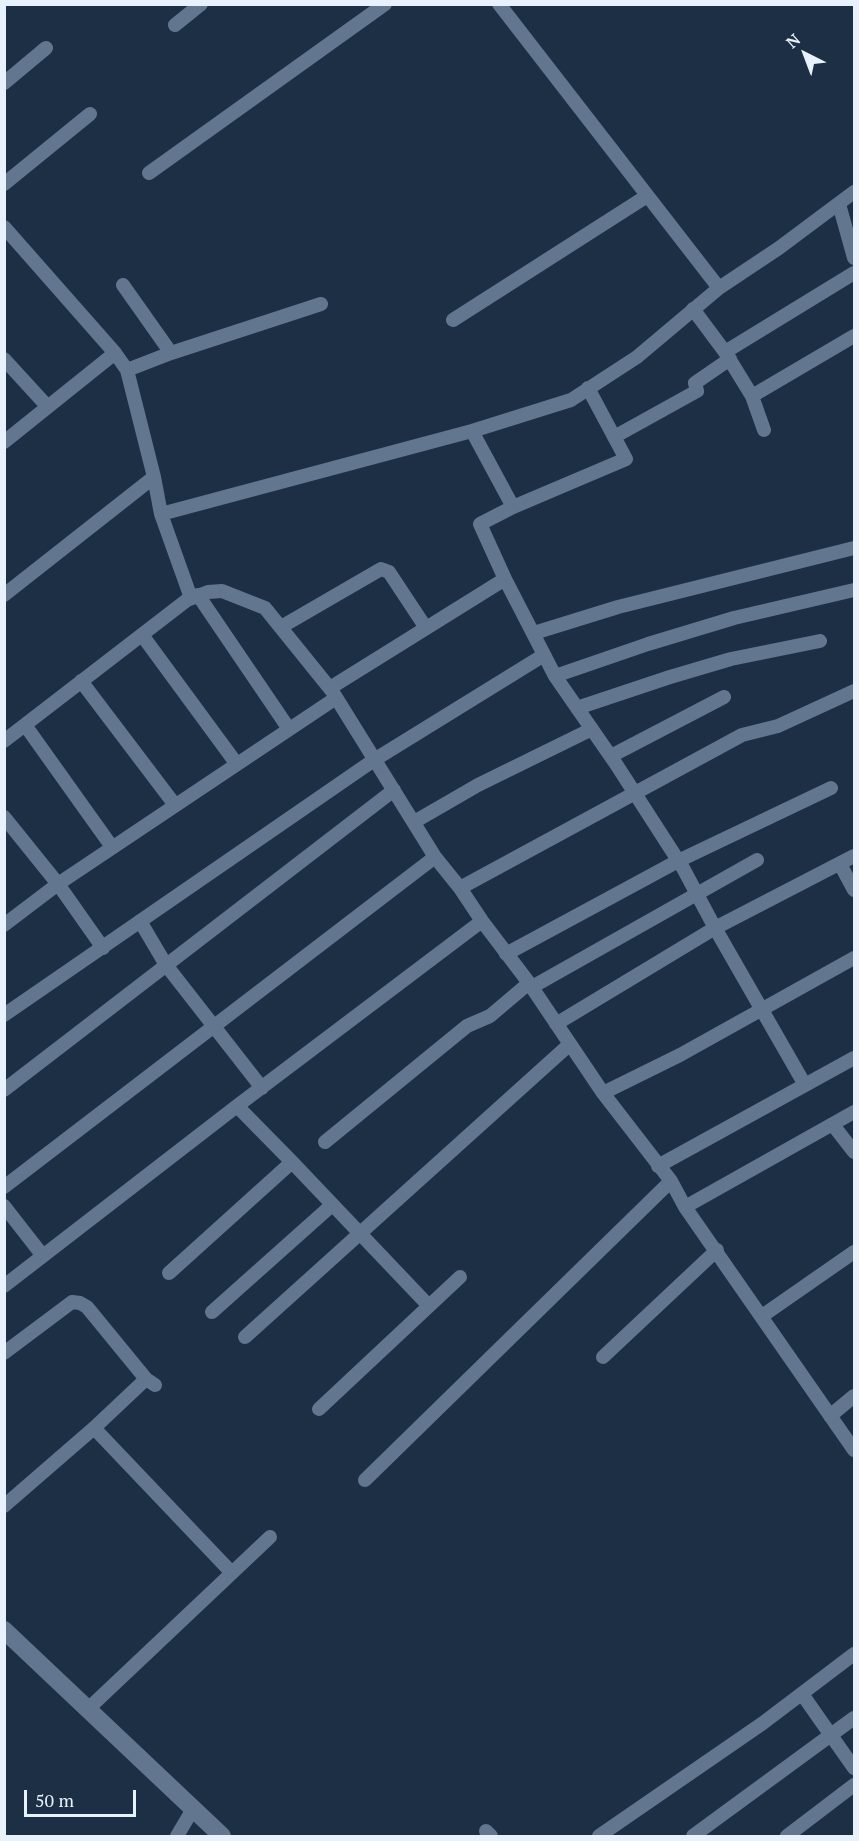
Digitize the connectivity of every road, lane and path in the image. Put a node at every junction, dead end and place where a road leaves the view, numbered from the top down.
1 (201, 4) edge
2 (385, 4) edge
3 (499, 4) edge
4 (175, 25) dead end
5 (46, 48) dead end
6 (4, 83) edge
7 (90, 114) dead end
8 (149, 173) dead end
9 (4, 184) edge
10 (855, 192) edge
11 (647, 196) junction
12 (839, 204) junction
13 (4, 227) edge
14 (855, 258) edge
15 (855, 273) edge
16 (123, 285) dead end
17 (719, 288) junction
18 (321, 304) dead end
19 (693, 309) junction
20 (453, 320) dead end
21 (855, 336) edge
22 (115, 353) junction
23 (171, 353) junction
24 (728, 356) junction
25 (4, 359) edge
26 (127, 370) junction
27 (588, 388) junction
28 (752, 396) junction
29 (47, 406) junction
30 (764, 430) dead end
31 (472, 431) junction
32 (614, 437) junction
33 (4, 442) edge
34 (154, 477) junction
35 (513, 507) junction
36 (161, 514) junction
37 (855, 548) edge
38 (505, 579) junction
39 (855, 590) edge
40 (4, 595) edge
41 (195, 597) junction
42 (281, 627) junction
43 (426, 628) junction
44 (534, 633) junction
45 (142, 635) junction
46 (820, 641) dead end
47 (544, 655) junction
48 (555, 676) junction
49 (81, 681) junction
50 (855, 691) edge
51 (333, 693) junction
52 (724, 697) dead end
53 (577, 708) junction
54 (25, 725) junction
55 (289, 729) junction
56 (592, 729) junction
57 (4, 741) edge
58 (610, 756) junction
59 (374, 759) junction
60 (236, 763) junction
61 (831, 788) dead end
62 (394, 790) junction
63 (633, 792) junction
64 (175, 805) junction
65 (6, 821) edge
66 (414, 822) junction
67 (112, 847) junction
68 (855, 856) edge
69 (435, 857) junction
70 (757, 860) dead end
71 (678, 861) junction
72 (840, 864) junction
73 (58, 884) junction
74 (460, 888) junction
75 (855, 890) edge
76 (697, 894) junction
77 (140, 921) junction
78 (482, 921) junction
79 (4, 926) edge
80 (715, 928) junction
81 (102, 948) junction
82 (506, 954) junction
83 (855, 958) edge
84 (166, 964) junction
85 (530, 985) junction
86 (762, 1010) junction
87 (4, 1015) edge
88 (214, 1024) junction
89 (556, 1024) junction
90 (570, 1044) junction
91 (855, 1058) edge
92 (805, 1085) junction
93 (262, 1088) junction
94 (4, 1090) edge
95 (603, 1092) junction
96 (237, 1106) junction
97 (855, 1112) edge
98 (832, 1125) junction
99 (325, 1142) dead end
100 (855, 1152) edge
101 (292, 1162) junction
102 (658, 1166) junction
103 (670, 1181) junction
104 (4, 1187) edge
105 (332, 1204) junction
106 (4, 1206) edge
107 (686, 1207) junction
108 (359, 1233) junction
109 (717, 1250) junction
110 (855, 1252) edge
111 (43, 1256) junction
112 (169, 1273) dead end
113 (460, 1277) dead end
114 (4, 1286) edge
115 (429, 1306) junction
116 (212, 1312) dead end
117 (762, 1316) junction
118 (244, 1337) dead end
119 (4, 1353) edge
120 (603, 1357) dead end
121 (855, 1396) edge
122 (319, 1409) dead end
123 (830, 1416) junction
124 (94, 1428) junction
125 (855, 1450) edge
126 (365, 1480) dead end
127 (4, 1506) edge
128 (270, 1537) dead end
129 (232, 1573) junction
130 (4, 1630) edge
131 (855, 1654) edge
132 (801, 1694) junction
133 (88, 1709) junction
134 (855, 1718) edge
135 (831, 1735) junction
136 (855, 1768) edge
137 (855, 1785) edge
138 (193, 1809) junction
139 (177, 1836) edge
140 (222, 1836) edge
141 (600, 1836) edge
142 (693, 1836) edge
143 (787, 1836) edge

1 - 4 street
2 - 8 street
3 - 11 street
5 - 6 street
7 - 9 street
10 - 12 street
11 - 17 street
11 - 20 street
12 - 14 street
12 - 17 street
13 - 22 street
15 - 24 street
16 - 23 street
17 - 19 street
18 - 23 street
19 - 24 street
19 - 27 street
21 - 28 street
22 - 26 street
22 - 29 street
23 - 26 street
24 - 28 street
24 - 32 street
25 - 29 street
26 - 34 street
27 - 31 street
27 - 32 street
28 - 30 street
29 - 33 street
31 - 35 street
31 - 36 street
32 - 35 street
34 - 36 street
34 - 40 street
35 - 38 street
36 - 41 street
37 - 44 street
38 - 43 street
38 - 44 street
39 - 48 street
41 - 42 street
41 - 45 street
41 - 55 street
42 - 43 street
42 - 51 street
43 - 51 street
44 - 47 street
45 - 49 street
45 - 60 street
46 - 53 street
47 - 48 street
47 - 59 street
48 - 53 street
49 - 54 street
49 - 64 street
50 - 63 street
51 - 55 street
51 - 59 street
52 - 58 street
53 - 56 street
54 - 57 street
54 - 67 street
55 - 60 street
56 - 58 street
56 - 66 street
58 - 63 street
59 - 62 street
59 - 77 street
60 - 64 street
61 - 71 street
62 - 66 street
62 - 84 street
63 - 71 street
63 - 74 street
64 - 67 street
65 - 73 street
66 - 69 street
67 - 73 street
68 - 72 street
69 - 74 street
69 - 88 street
70 - 76 street
71 - 76 street
71 - 82 street
72 - 75 street
72 - 80 street
73 - 79 street
73 - 81 street
74 - 78 street
76 - 80 street
76 - 85 street
77 - 81 street
77 - 84 street
78 - 82 street
78 - 93 street
80 - 86 street
80 - 89 street
81 - 87 street
82 - 85 street
83 - 86 street
84 - 88 street
84 - 94 street
85 - 89 street
85 - 99 street
86 - 92 street
86 - 95 street
88 - 93 street
88 - 104 street
89 - 90 street
90 - 95 street
90 - 108 street
91 - 92 street
92 - 102 street
93 - 96 street
95 - 102 street
96 - 101 street
96 - 111 street
97 - 98 street
98 - 100 street
98 - 107 street
101 - 105 street
101 - 112 street
102 - 103 street
103 - 107 street
103 - 126 street
105 - 108 street
105 - 116 street
106 - 111 street
107 - 109 street
108 - 115 street
108 - 118 street
109 - 117 street
109 - 120 street
110 - 117 street
111 - 114 street
113 - 115 street
115 - 122 street
117 - 123 street
119 - 124 street
121 - 123 street
123 - 125 street
124 - 127 street
124 - 129 street
128 - 129 street
129 - 133 street
130 - 133 street
131 - 132 street
132 - 135 street
132 - 141 street
133 - 138 street
134 - 135 street
135 - 136 street
135 - 142 street
137 - 143 street
138 - 139 street
138 - 140 street

